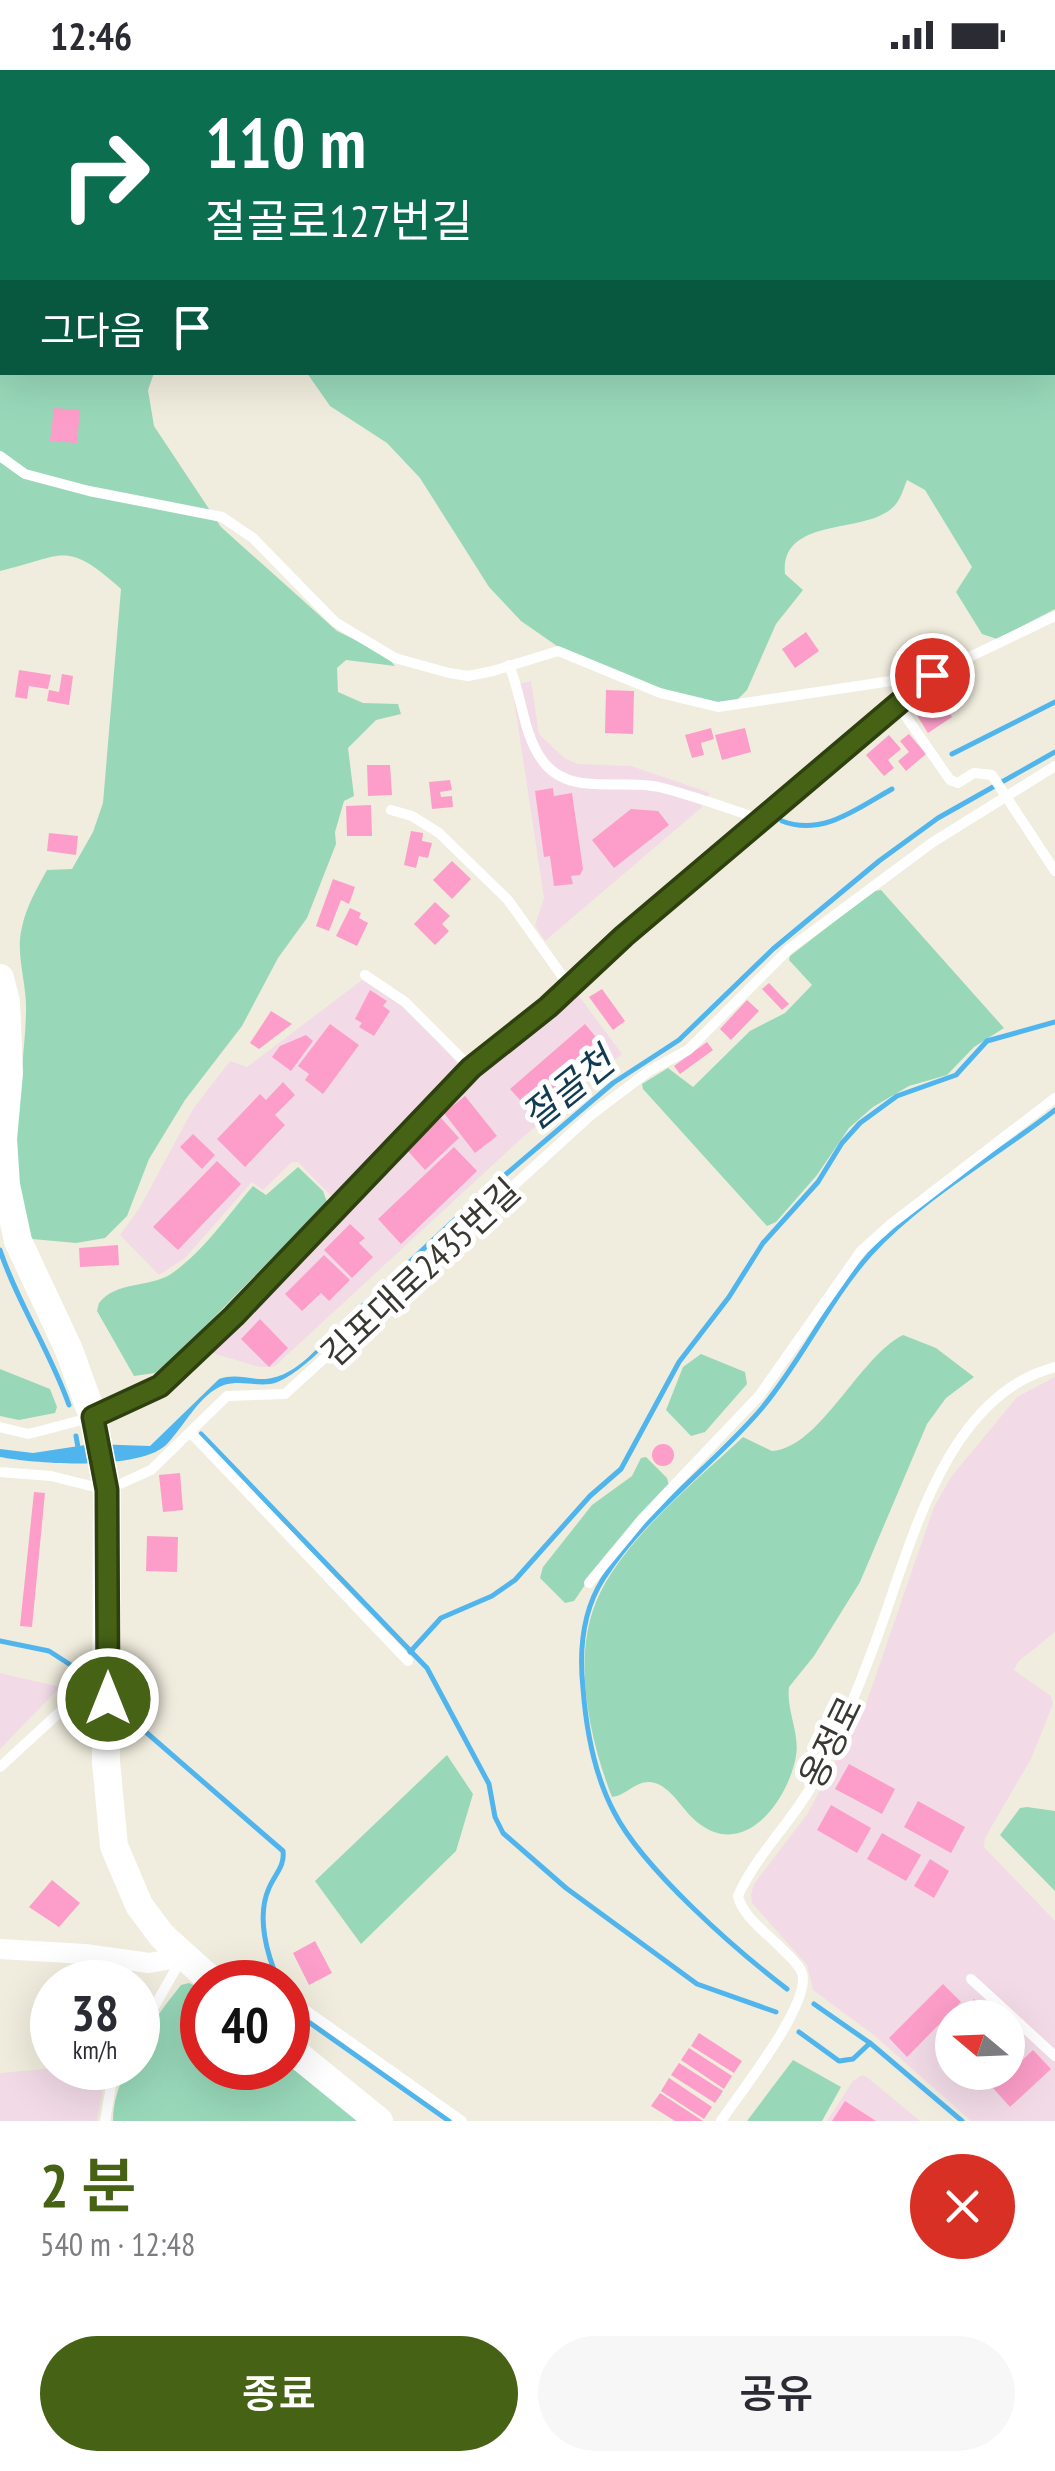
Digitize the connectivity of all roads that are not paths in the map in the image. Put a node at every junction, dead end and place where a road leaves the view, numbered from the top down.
1 (0, 456) edge
2 (1055, 616) edge
3 (509, 666) junction
4 (932, 675) junction
5 (898, 704) junction
6 (1055, 766) edge
7 (1004, 793) junction
8 (391, 810) dead end
9 (762, 820) junction
10 (1055, 871) edge
11 (364, 975) dead end
12 (0, 978) edge
13 (570, 987) junction
14 (471, 1068) junction
15 (1055, 1098) edge
16 (1055, 1367) edge
17 (94, 1424) junction
18 (0, 1427) edge
19 (190, 1433) junction
20 (0, 1472) edge
21 (106, 1482) junction
22 (589, 1583) dead end
23 (408, 1661) dead end
24 (108, 1668) junction
25 (0, 1767) edge
26 (0, 1950) edge
27 (183, 1957) junction
28 (187, 1960) edge
29 (971, 1979) dead end
30 (160, 1996) edge
31 (310, 2013) edge
32 (1055, 2056) edge
33 (310, 2065) edge
34 (111, 2090) edge
35 (106, 2121) edge
36 (380, 2121) edge
37 (462, 2121) edge
38 (720, 2121) edge

1 - 3 lane
2 - 4 lane
3 - 4 lane
3 - 9 lane
4 - 5 lane
5 - 7 lane
5 - 9 lane
6 - 7 lane, 김포대로2435번길
7 - 10 lane
7 - 19 lane, 김포대로2435번길
8 - 13 lane
9 - 13 lane
11 - 14 lane
12 - 17 street
13 - 14 lane
14 - 17 lane
15 - 22 lane
16 - 38 lane, 옹정로
17 - 18 lane
17 - 21 street
19 - 21 lane, 김포대로2435번길
19 - 23 lane
20 - 21 lane
21 - 24 street
24 - 25 lane
24 - 27 street
26 - 27 street
27 - 28 street
27 - 30 lane
29 - 32 lane
31 - 37 lane
33 - 36 street
34 - 35 lane

